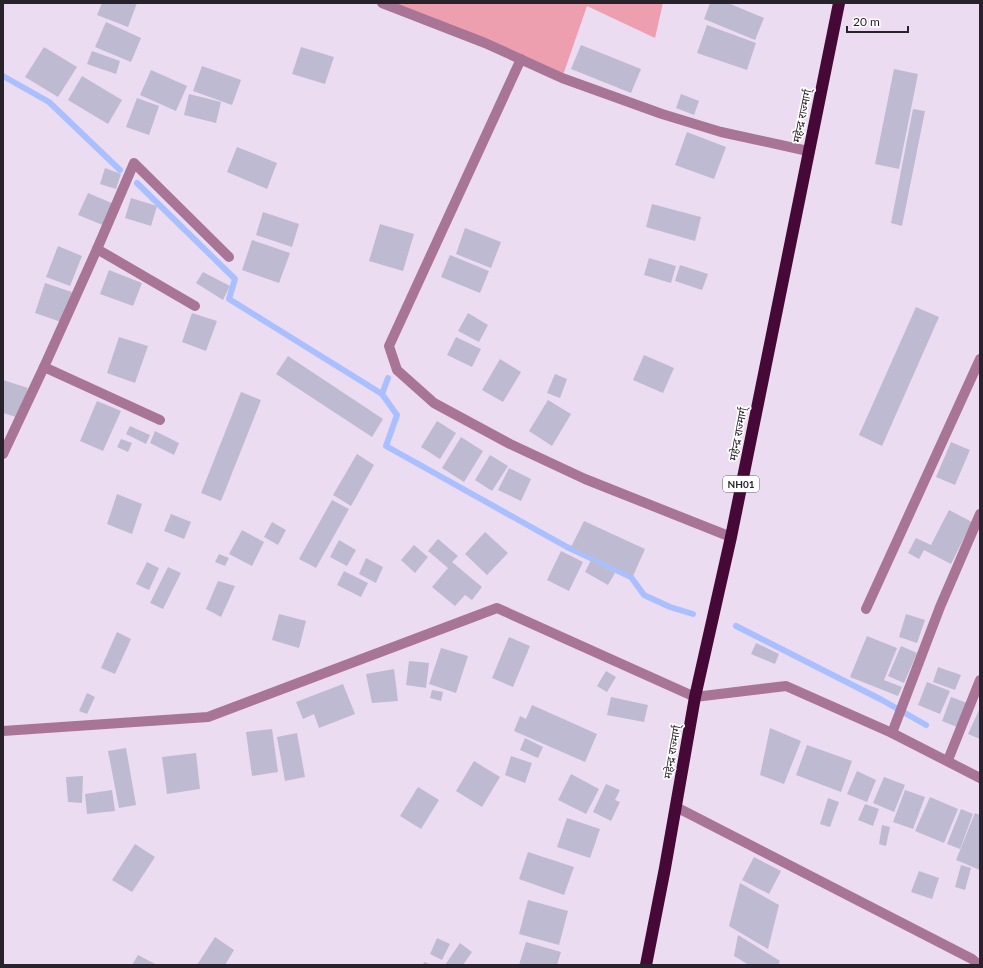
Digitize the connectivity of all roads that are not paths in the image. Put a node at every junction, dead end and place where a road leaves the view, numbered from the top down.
1 (382, 3) edge
2 (839, 3) edge
3 (521, 59) junction
4 (808, 152) junction
5 (97, 249) junction
6 (230, 257) dead end
7 (195, 306) dead end
8 (980, 359) edge
9 (44, 367) junction
10 (160, 420) dead end
11 (3, 454) edge
12 (980, 514) edge
13 (731, 537) junction
14 (866, 609) dead end
15 (980, 680) edge
16 (695, 697) junction
17 (3, 731) edge
18 (892, 733) junction
19 (948, 760) junction
20 (980, 778) edge
21 (676, 807) junction
22 (646, 965) edge
23 (979, 965) edge

1 - 3 street
2 - 4 highway, महेन्द्र राज्मार्ग् / NH01
3 - 4 street
3 - 13 street
4 - 13 highway, महेन्द्र राज्मार्ग् / NH01
5 - 6 street
5 - 7 street
5 - 9 street
8 - 14 street
9 - 10 street
9 - 11 street
12 - 18 street
13 - 16 highway, महेन्द्र राज्मार्ग् / NH01
15 - 19 street
16 - 17 street
16 - 18 street
16 - 21 highway, महेन्द्र राज्मार्ग् / NH01
18 - 19 street
19 - 20 street
21 - 22 highway, महेन्द्र राज्मार्ग् / NH01
21 - 23 street

